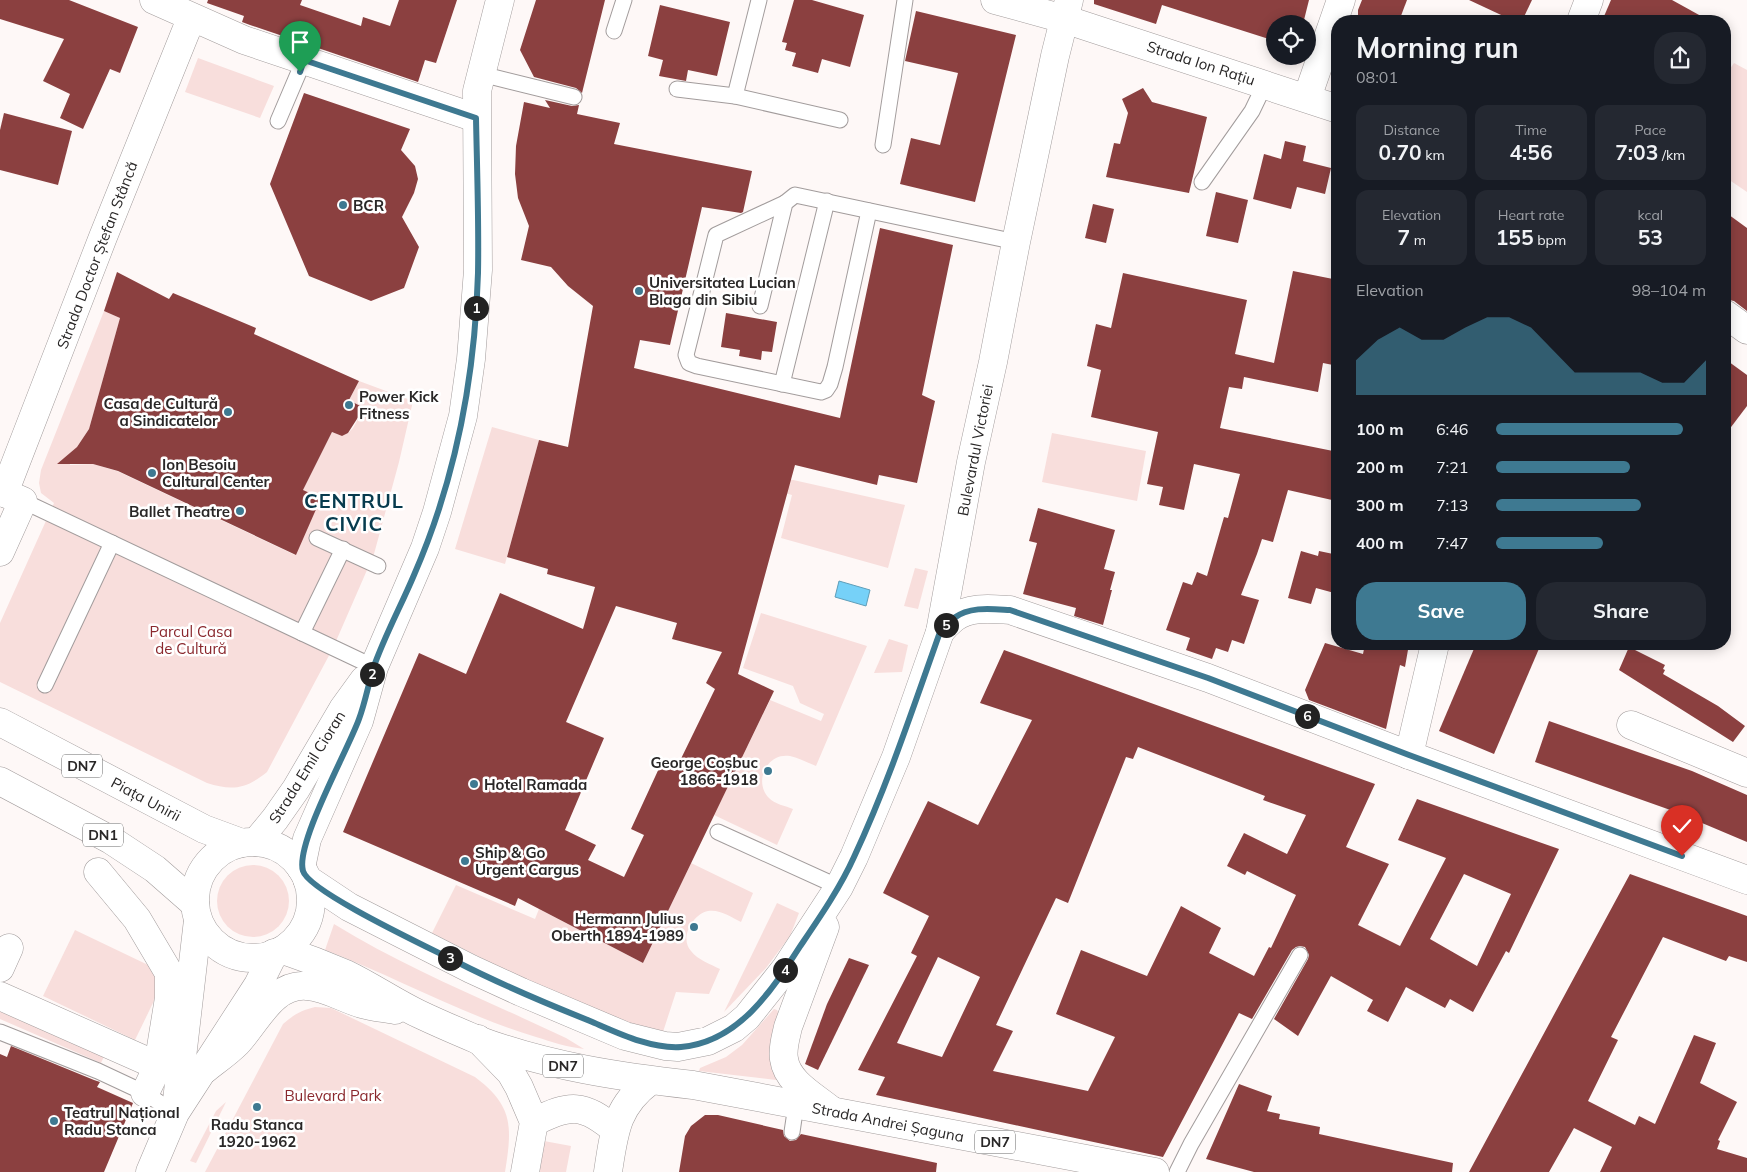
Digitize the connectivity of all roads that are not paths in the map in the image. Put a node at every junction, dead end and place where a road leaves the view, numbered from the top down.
1 (156, 0) edge
2 (500, 0) edge
3 (624, 0) edge
4 (759, 0) edge
5 (905, 0) edge
6 (995, 0) edge
7 (1341, 0) edge
8 (1589, 0) edge
9 (1067, 9) edge
10 (1336, 15) edge
11 (1583, 15) edge
12 (194, 18) junction
13 (1331, 29) edge
14 (614, 31) dead end
15 (304, 60) junction
16 (480, 74) junction
17 (1265, 84) junction
18 (677, 89) dead end
19 (735, 96) junction
20 (574, 97) dead end
21 (1307, 98) junction
22 (1331, 107) edge
23 (476, 118) junction
24 (840, 120) dead end
25 (278, 121) dead end
26 (883, 145) dead end
27 (1202, 182) dead end
28 (826, 201) junction
29 (785, 203) junction
30 (869, 211) junction
31 (1016, 242) junction
32 (760, 306) dead end
33 (1731, 318) edge
34 (1747, 330) edge
35 (782, 384) junction
36 (9, 495) edge
37 (317, 538) dead end
38 (112, 543) junction
39 (343, 549) junction
40 (0, 552) edge
41 (378, 566) dead end
42 (940, 632) junction
43 (302, 633) junction
44 (1434, 650) edge
45 (374, 667) junction
46 (45, 685) dead end
47 (0, 722) edge
48 (1631, 725) dead end
49 (1409, 755) junction
50 (1747, 773) edge
51 (0, 782) edge
52 (718, 832) dead end
53 (249, 842) junction
54 (98, 872) dead end
55 (1744, 873) edge
56 (304, 874) junction
57 (839, 887) junction
58 (196, 912) junction
59 (279, 952) junction
60 (1300, 955) dead end
61 (0, 996) edge
62 (419, 1014) junction
63 (0, 1032) edge
64 (478, 1040) junction
65 (158, 1066) junction
66 (204, 1070) junction
67 (650, 1081) junction
68 (145, 1093) junction
69 (796, 1105) junction
70 (834, 1112) junction
71 (175, 1113) junction
72 (534, 1122) junction
73 (615, 1130) junction
74 (792, 1132) dead end
75 (150, 1172) edge
76 (525, 1172) edge
77 (608, 1172) edge
78 (1155, 1172) edge
79 (1177, 1172) edge

1 - 12 main road
2 - 16 main road, Strada Emil Cioran
3 - 14 lane
4 - 19 lane
5 - 26 lane
6 - 9 main road, Strada Ion Rațiu
7 - 10 main road
8 - 11 main road
9 - 17 main road, Strada Ion Rațiu
9 - 31 main road, Bulevardul Victoriei
12 - 15 main road
12 - 36 main road, Strada Doctor Ștefan Stâncă
13 - 21 main road
15 - 23 main road
15 - 25 lane
16 - 20 lane
16 - 23 main road, Strada Emil Cioran
17 - 21 main road, Strada Ion Rațiu
17 - 27 lane
18 - 19 lane
19 - 24 lane
21 - 22 main road, Strada Ion Rațiu
23 - 45 main road, Strada Emil Cioran
28 - 29 lane
28 - 30 lane
28 - 35 lane
29 - 32 lane
29 - 35 lane
30 - 31 lane
30 - 35 lane
31 - 42 main road, Bulevardul Victoriei
33 - 34 main road
36 - 38 lane
36 - 40 main road, Strada Doctor Ștefan Stâncă
37 - 39 lane
38 - 43 lane
38 - 46 lane
39 - 41 lane
39 - 43 lane
42 - 49 main road, DN7
42 - 57 main road, Bulevardul Victoriei / DN7
43 - 45 lane
44 - 49 main road
45 - 53 main road, Strada Emil Cioran
45 - 56 main road, Strada Emil Cioran
47 - 53 main road, Piața Unirii / DN7
48 - 50 main road
49 - 55 main road, DN7
51 - 58 main road, DN1
52 - 57 lane
53 - 56 main road, Piața Unirii / DN7
53 - 58 main road
54 - 65 main road
56 - 57 main road, Bulevardul Victoriei / DN7
56 - 59 main road
57 - 70 main road, Bulevardul Victoriei / DN7
58 - 59 main road
58 - 71 main road
59 - 62 main road, DN7
59 - 66 main road
60 - 79 lane
61 - 65 main road
62 - 64 main road, DN7
62 - 66 main road
63 - 68 lane
64 - 67 main road, DN7
64 - 72 main road
65 - 68 main road
66 - 71 main road
67 - 69 main road, Strada Andrei Șaguna / DN7
67 - 73 main road
68 - 71 lane
69 - 70 main road, Strada Andrei Șaguna / DN7
69 - 74 lane
70 - 78 main road, Strada Andrei Șaguna / DN7
71 - 75 main road
72 - 73 main road
72 - 76 main road
73 - 77 main road

